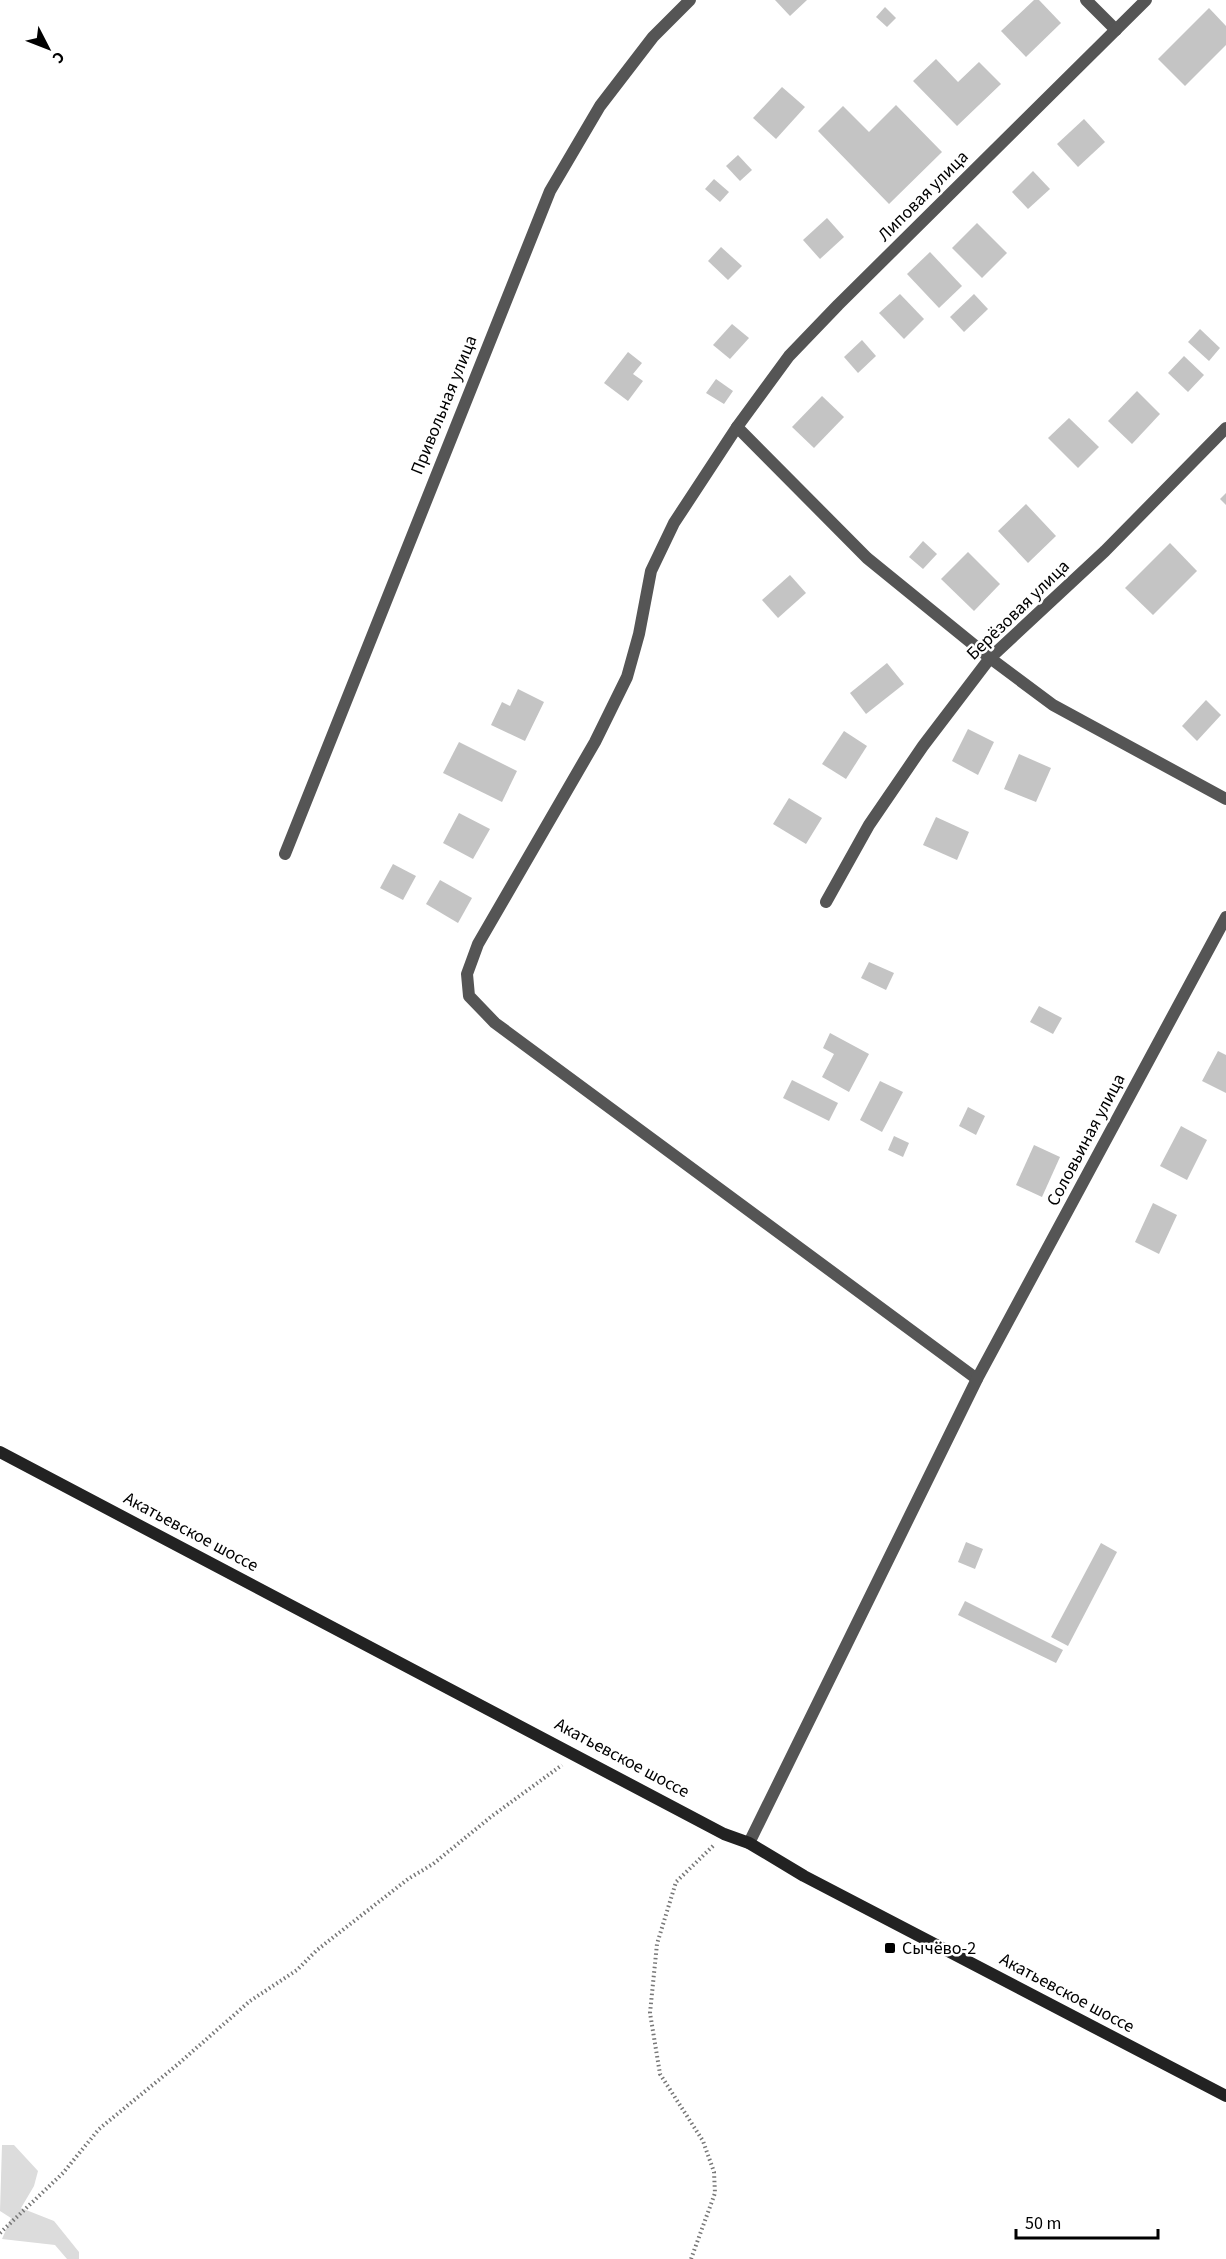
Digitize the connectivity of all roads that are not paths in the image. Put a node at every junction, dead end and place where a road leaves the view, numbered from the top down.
1 (690, 0) edge
2 (1086, 0) edge
3 (1146, 0) edge
4 (1116, 30) junction
5 (737, 427) junction
6 (1226, 428) edge
7 (990, 658) junction
8 (1226, 799) edge
9 (285, 854) dead end
10 (826, 902) dead end
11 (1226, 917) edge
12 (977, 1379) junction
13 (0, 1452) edge
14 (749, 1843) junction
15 (1226, 2096) edge

1 - 9 street, Привольная улица
2 - 4 street
3 - 4 street, Липовая улица
4 - 5 street, Липовая улица
5 - 7 street
5 - 12 street, Липовая улица
6 - 7 street, Берёзовая улица
7 - 8 street
7 - 10 street, Берёзовая улица
11 - 12 street, Соловьиная улица
12 - 14 street, Соловьиная улица
13 - 14 street, Акатьевское шоссе
14 - 15 street, Акатьевское шоссе

